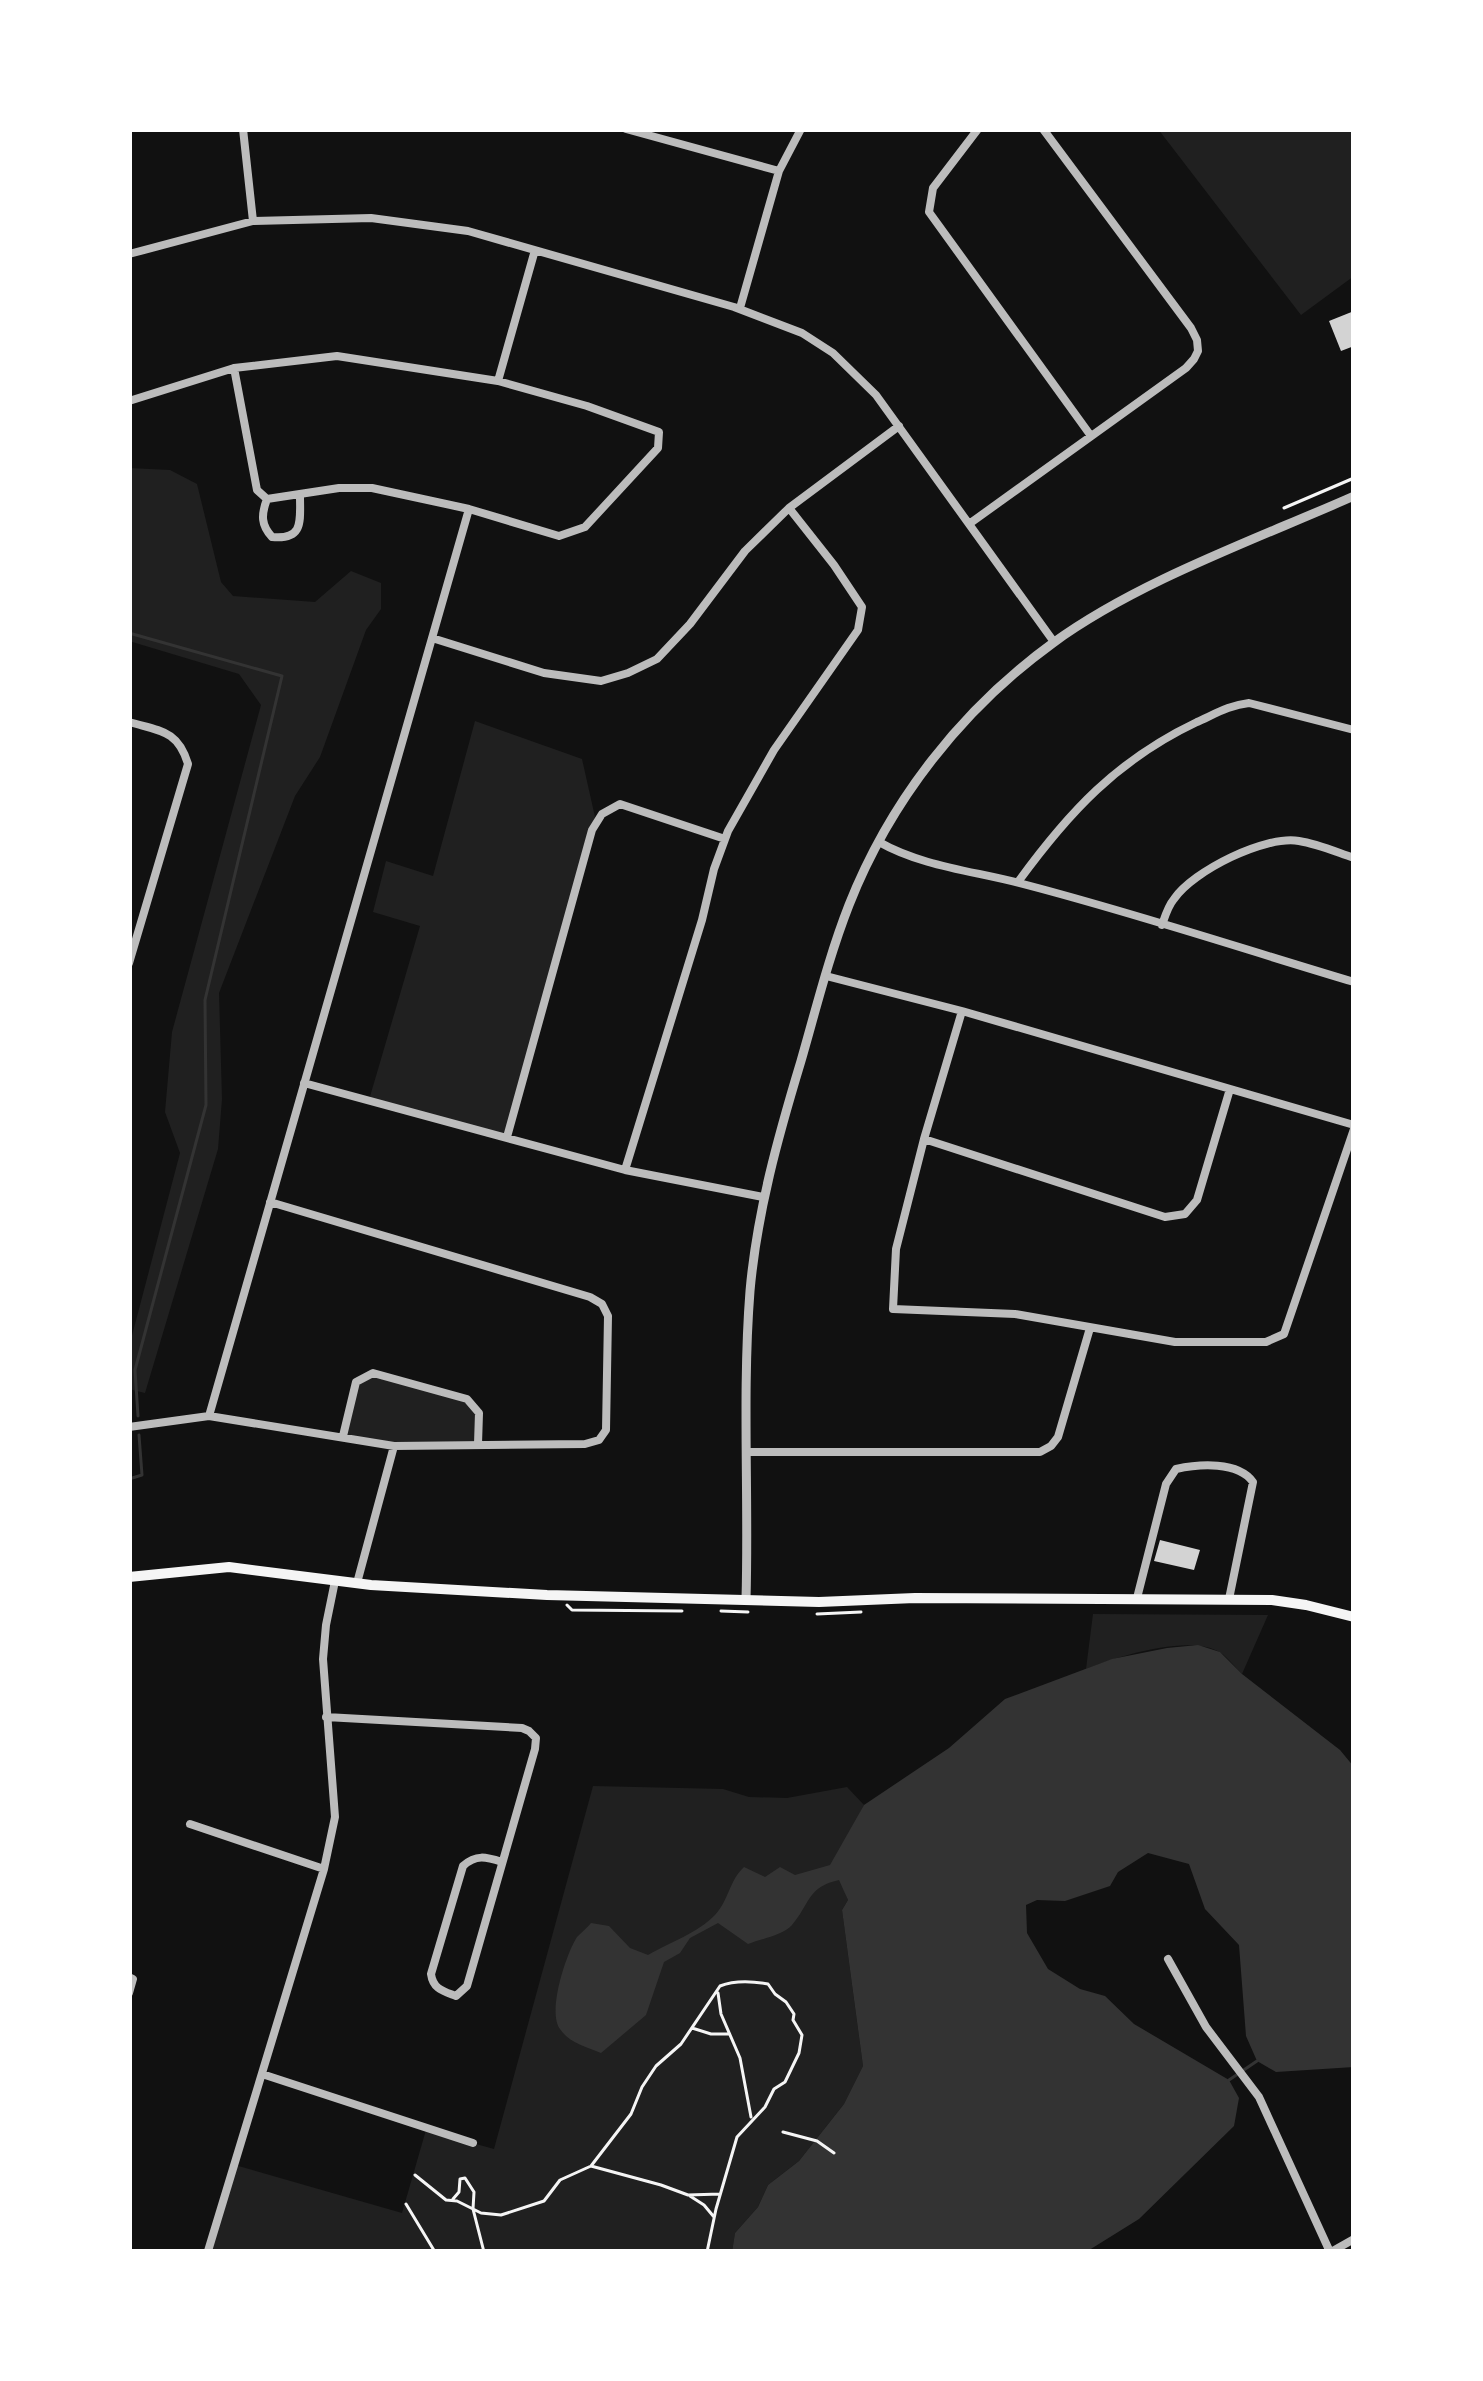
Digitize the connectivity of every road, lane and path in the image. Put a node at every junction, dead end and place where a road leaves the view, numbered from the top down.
1 (243, 129) edge
2 (626, 129) edge
3 (801, 129) edge
4 (978, 129) edge
5 (1043, 129) edge
6 (652, 132) edge
7 (779, 171) junction
8 (253, 221) junction
9 (536, 250) junction
10 (129, 254) edge
11 (740, 309) junction
12 (234, 368) junction
13 (498, 381) junction
14 (129, 401) edge
15 (898, 425) junction
16 (1090, 436) junction
17 (1354, 478) edge
18 (300, 496) junction
19 (1354, 496) edge
20 (266, 500) junction
21 (469, 508) junction
22 (789, 508) junction
23 (1284, 508) dead end
24 (969, 524) junction
25 (432, 638) junction
26 (1054, 642) junction
27 (129, 722) edge
28 (1354, 730) edge
29 (724, 839) junction
30 (879, 842) junction
31 (1354, 858) edge
32 (1018, 882) junction
33 (1162, 925) junction
34 (129, 963) edge
35 (826, 976) junction
36 (1354, 982) edge
37 (962, 1010) junction
38 (304, 1083) junction
39 (1230, 1089) junction
40 (1354, 1127) edge
41 (507, 1137) junction
42 (924, 1138) junction
43 (625, 1170) junction
44 (764, 1197) junction
45 (270, 1202) junction
46 (1090, 1328) junction
47 (209, 1416) junction
48 (129, 1426) edge
49 (343, 1436) junction
50 (478, 1444) junction
51 (394, 1446) junction
52 (748, 1452) junction
53 (129, 1577) edge
54 (335, 1581) junction
55 (356, 1584) junction
56 (1137, 1598) junction
57 (746, 1599) junction
58 (1229, 1599) junction
59 (572, 1610) dead end
60 (694, 1611) dead end
61 (713, 1611) dead end
62 (727, 1612) dead end
63 (1354, 1617) edge
64 (326, 1717) junction
65 (190, 1824) dead end
66 (502, 1862) junction
67 (324, 1869) junction
68 (1168, 1959) dead end
69 (131, 1978) edge
70 (717, 1992) junction
71 (129, 1994) edge
72 (691, 2027) junction
73 (730, 2034) junction
74 (262, 2074) junction
75 (752, 2120) junction
76 (783, 2132) dead end
77 (472, 2144) dead end
78 (835, 2153) dead end
79 (591, 2167) junction
80 (415, 2175) dead end
81 (722, 2194) junction
82 (688, 2195) junction
83 (452, 2200) junction
84 (406, 2204) dead end
85 (473, 2210) junction
86 (714, 2218) junction
87 (1354, 2239) edge
88 (208, 2251) edge
89 (436, 2252) edge
90 (484, 2252) edge
91 (707, 2252) edge
92 (1331, 2252) edge

1 - 8 street
2 - 6 street
3 - 7 street
4 - 16 street
5 - 16 street
6 - 7 street
7 - 11 street
8 - 9 street
8 - 10 street
9 - 11 street
9 - 13 street
11 - 15 street
12 - 13 street
12 - 14 street
12 - 20 street
13 - 21 street
15 - 22 street
15 - 24 street
16 - 24 street
17 - 23 path
18 - 20 street
18 - 20 street
18 - 21 street
19 - 26 street
21 - 25 street
22 - 25 street
22 - 29 street
24 - 26 street
25 - 38 street
26 - 30 street
27 - 34 street
28 - 32 street
29 - 41 street
29 - 43 street
30 - 32 street
30 - 35 street
31 - 33 street
32 - 33 street
33 - 36 street
35 - 37 street
35 - 44 street
37 - 39 street
37 - 42 street
38 - 41 street
38 - 45 street
39 - 40 street
39 - 42 street
40 - 46 street
41 - 43 street
42 - 46 street
43 - 44 street
44 - 52 street
45 - 47 street
45 - 50 street
46 - 52 street
47 - 48 street
47 - 49 street
49 - 50 street
49 - 51 street
50 - 51 street
51 - 55 street
52 - 57 street
53 - 54 main road
54 - 55 main road
54 - 64 street
55 - 57 main road
56 - 57 main road
56 - 58 main road
56 - 58 street
58 - 63 main road
59 - 60 path
61 - 62 path
64 - 66 street
64 - 67 street
65 - 67 street
66 - 66 street
67 - 74 street
68 - 92 street
69 - 71 street
70 - 72 path
70 - 73 path
70 - 75 path
72 - 73 path
72 - 79 path
73 - 75 path
74 - 77 street
74 - 88 street
75 - 81 path
76 - 78 path
79 - 82 path
79 - 85 path
80 - 83 path
81 - 82 path
81 - 86 path
82 - 86 path
83 - 85 path
83 - 85 path
84 - 89 path
85 - 90 path
86 - 91 path
87 - 92 street

